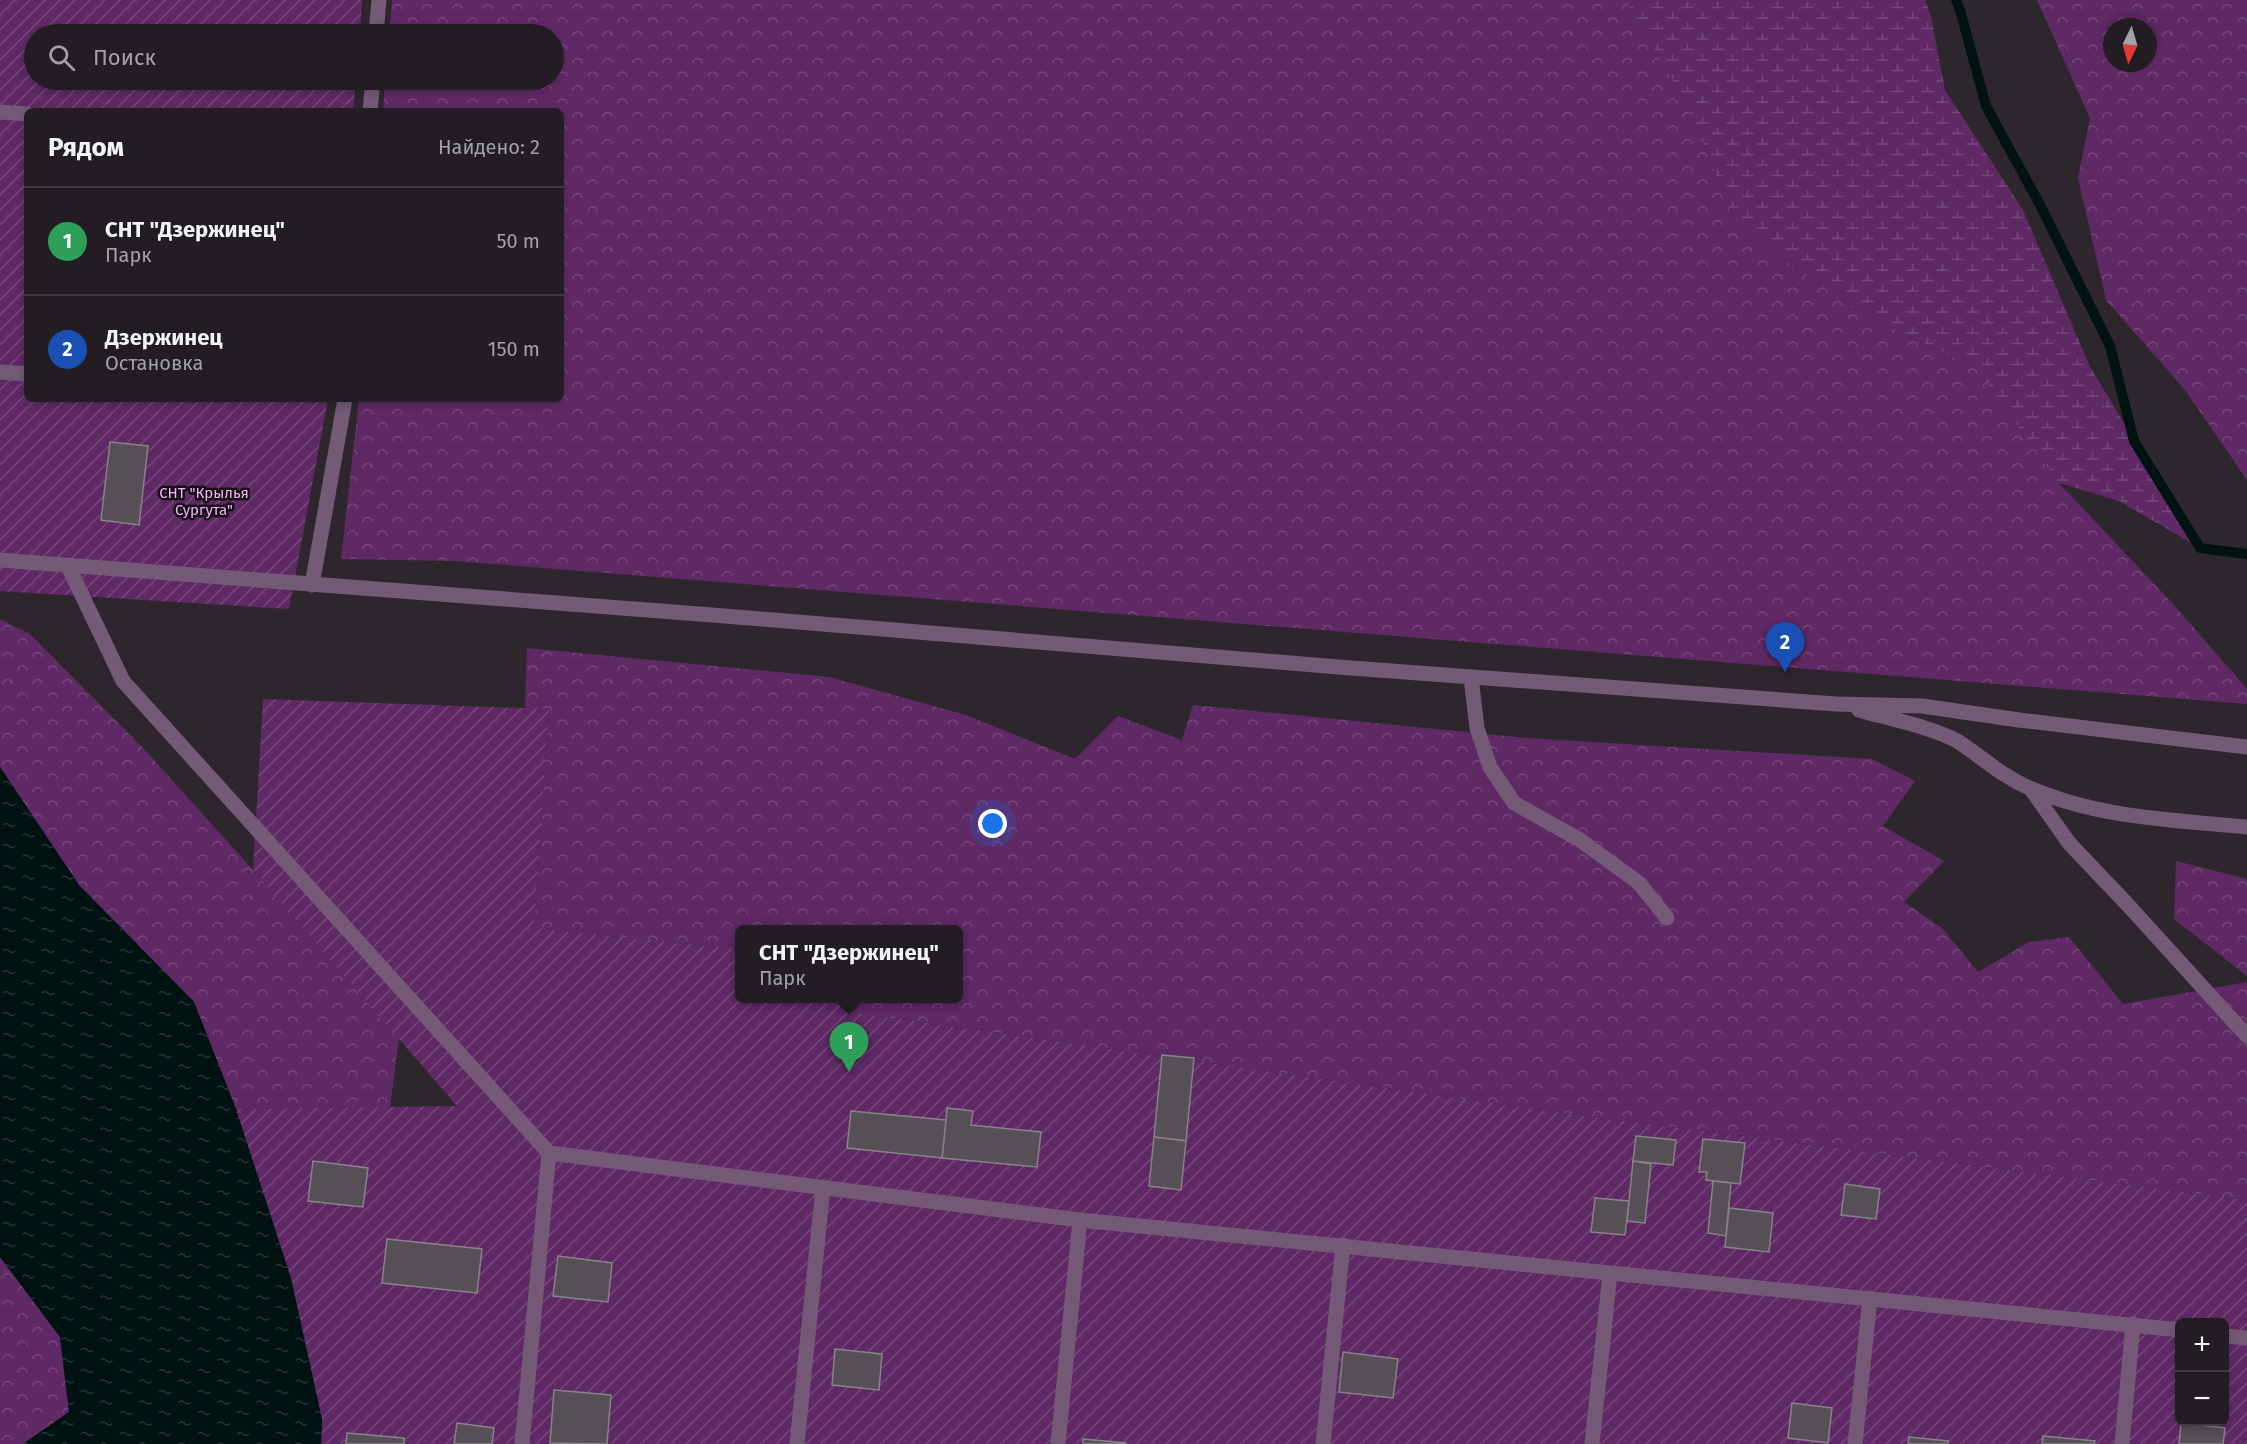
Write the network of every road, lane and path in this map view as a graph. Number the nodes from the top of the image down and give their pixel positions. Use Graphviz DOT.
graph roads {
  1 [pos="379,0"];
  2 [pos="377,24"];
  3 [pos="372,90"];
  4 [pos="370,108"];
  5 [pos="0,112"];
  6 [pos="24,114"];
  7 [pos="0,372"];
  8 [pos="24,374"];
  9 [pos="344,402"];
  10 [pos="0,560"];
  11 [pos="68,566"];
  12 [pos="312,585"];
  13 [pos="1471,677"];
  14 [pos="1836,704"];
  15 [pos="2247,747"];
  16 [pos="2031,789"];
  17 [pos="2247,828"];
  18 [pos="1667,918"];
  19 [pos="2247,1036"];
  20 [pos="549,1153"];
  21 [pos="823,1187"];
  22 [pos="1080,1220"];
  23 [pos="1343,1245"];
  24 [pos="1610,1274"];
  25 [pos="1870,1298"];
  26 [pos="2133,1324"];
  27 [pos="2175,1329"];
  28 [pos="2229,1336"];
  29 [pos="2247,1338"];
  30 [pos="522,1444"];
  31 [pos="796,1444"];
  32 [pos="1058,1444"];
  33 [pos="1323,1444"];
  34 [pos="1592,1444"];
  35 [pos="1855,1444"];
  36 [pos="2122,1444"];
  1 -- 2 [label="street"];
  3 -- 4 [label="street"];
  5 -- 6 [label="street"];
  7 -- 8 [label="street"];
  9 -- 12 [label="street"];
  10 -- 11 [label="street"];
  11 -- 12 [label="street"];
  11 -- 20 [label="street"];
  12 -- 13 [label="street"];
  13 -- 14 [label="street"];
  13 -- 18 [label="street"];
  14 -- 15 [label="street"];
  14 -- 16 [label="street"];
  16 -- 17 [label="street"];
  16 -- 19 [label="street"];
  20 -- 21 [label="street"];
  20 -- 30 [label="street"];
  21 -- 22 [label="street"];
  21 -- 31 [label="street"];
  22 -- 23 [label="street"];
  22 -- 32 [label="street"];
  23 -- 24 [label="street"];
  23 -- 33 [label="street"];
  24 -- 25 [label="street"];
  24 -- 34 [label="street"];
  25 -- 26 [label="street"];
  25 -- 35 [label="street"];
  26 -- 27 [label="street"];
  26 -- 36 [label="street"];
  28 -- 29 [label="street"];
}
